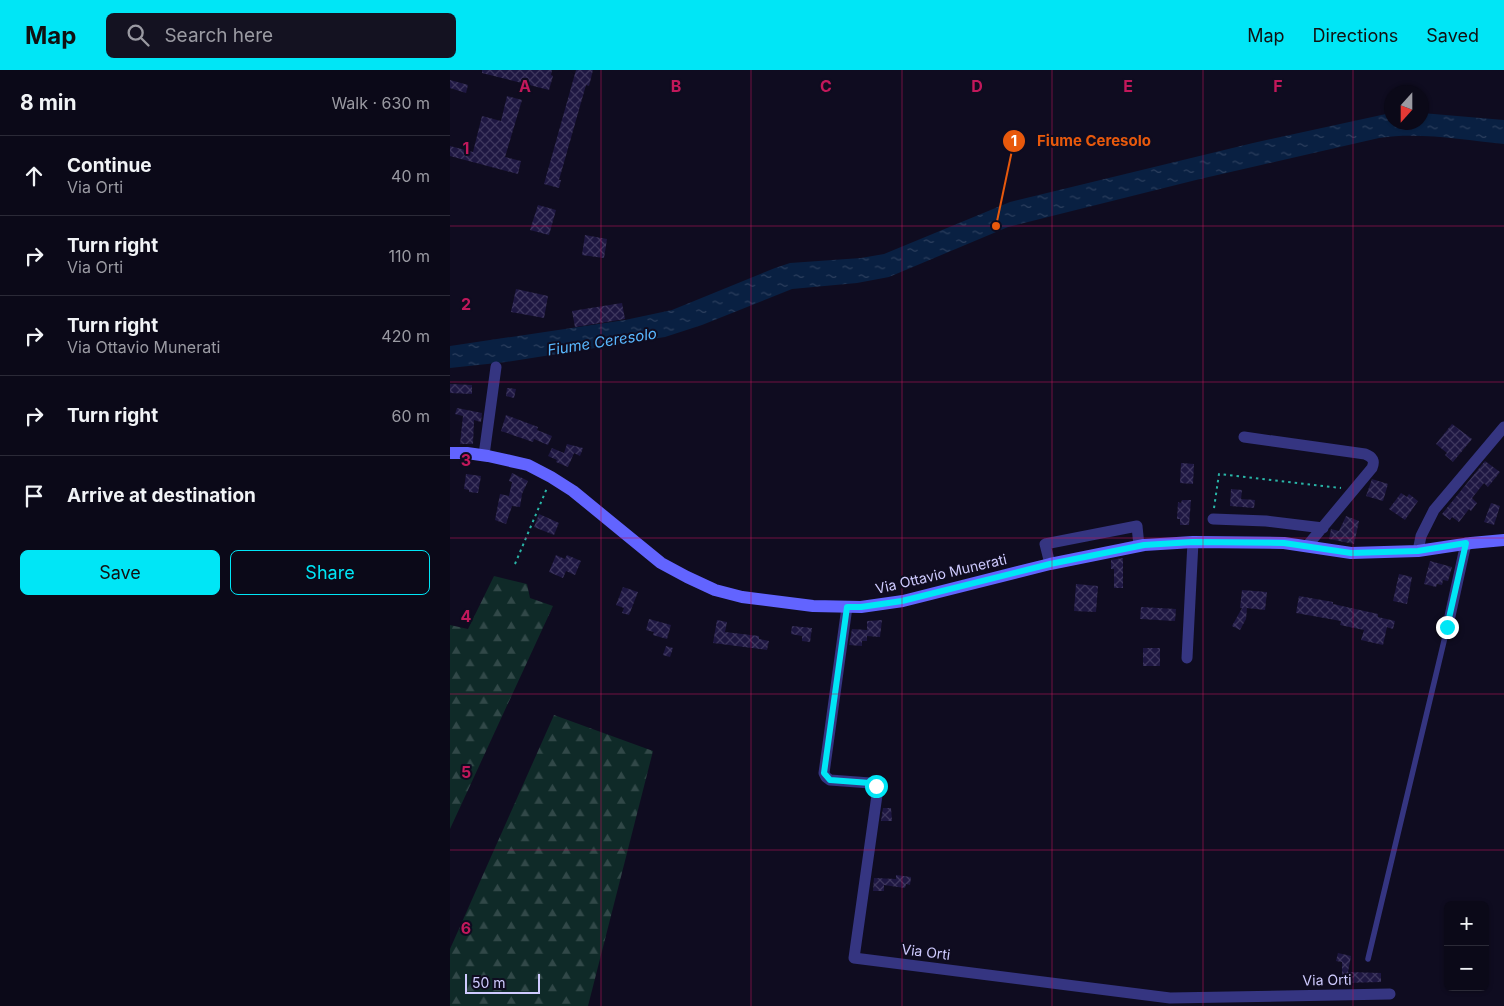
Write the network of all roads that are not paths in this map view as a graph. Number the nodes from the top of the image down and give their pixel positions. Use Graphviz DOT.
graph roads {
  1 [pos="496,367"];
  2 [pos="1504,427"];
  3 [pos="1244,437"];
  4 [pos="450,453"];
  5 [pos="484,455"];
  6 [pos="1213,519"];
  7 [pos="1323,528"];
  8 [pos="1504,540"];
  9 [pos="1193,542"];
  10 [pos="1466,543"];
  11 [pos="1139,546"];
  12 [pos="1307,546"];
  13 [pos="1418,551"];
  14 [pos="1050,564"];
  15 [pos="847,607"];
  16 [pos="1450,616"];
  17 [pos="1187,658"];
  18 [pos="1368,959"];
  19 [pos="1390,994"];
  1 -- 5 [label="street"];
  2 -- 13 [label="street"];
  3 -- 7 [label="street"];
  4 -- 5 [label="street, Via Ottavio Munerati"];
  5 -- 15 [label="street, Via Ottavio Munerati"];
  6 -- 7 [label="street"];
  7 -- 12 [label="street"];
  8 -- 10 [label="street, Via Ottavio Munerati"];
  9 -- 11 [label="street, Via Ottavio Munerati"];
  9 -- 12 [label="street, Via Ottavio Munerati"];
  9 -- 17 [label="street"];
  10 -- 13 [label="street, Via Ottavio Munerati"];
  10 -- 16 [label="street"];
  11 -- 14 [label="street, Via Ottavio Munerati"];
  11 -- 14 [label="street"];
  12 -- 13 [label="street, Via Ottavio Munerati"];
  14 -- 15 [label="street, Via Ottavio Munerati"];
  15 -- 19 [label="street, Via Orti"];
  16 -- 18 [label="lane"];
}
